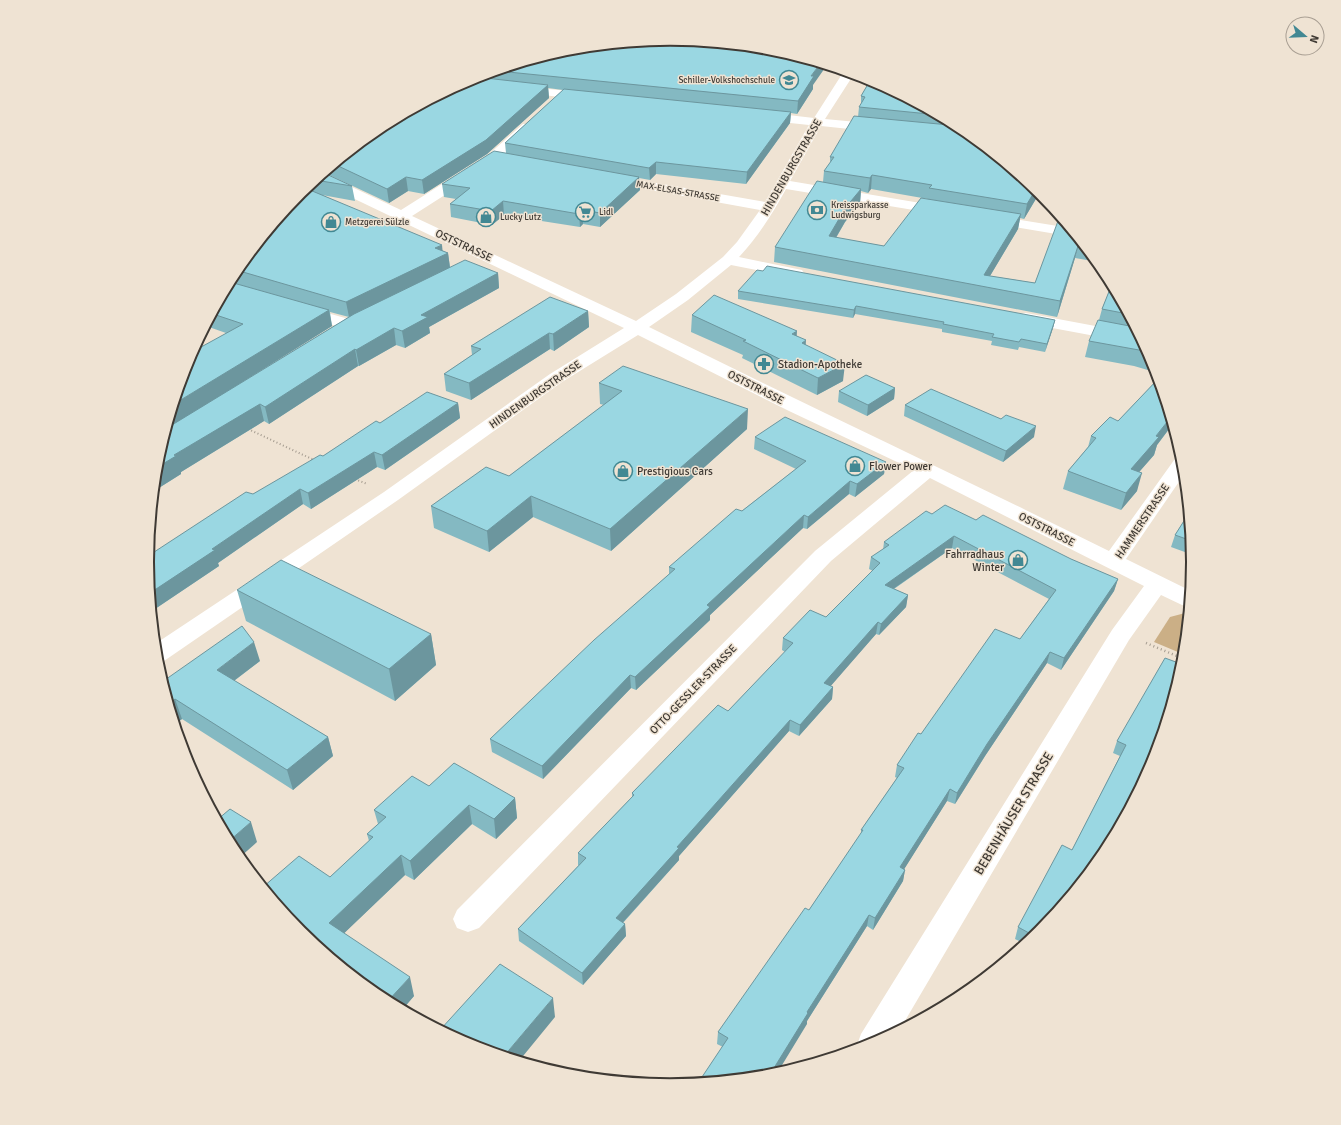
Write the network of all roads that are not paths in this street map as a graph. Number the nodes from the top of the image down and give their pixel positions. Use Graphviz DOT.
graph roads {
  1 [pos="846,77"];
  2 [pos="562,94"];
  3 [pos="551,105"];
  4 [pos="810,108"];
  5 [pos="825,109"];
  6 [pos="841,111"];
  7 [pos="748,114"];
  8 [pos="534,121"];
  9 [pos="817,122"];
  10 [pos="888,129"];
  11 [pos="494,158"];
  12 [pos="509,161"];
  13 [pos="596,176"];
  14 [pos="324,179"];
  15 [pos="783,184"];
  16 [pos="769,207"];
  17 [pos="956,214"];
  18 [pos="402,216"];
  19 [pos="972,216"];
  20 [pos="1067,232"];
  21 [pos="488,257"];
  22 [pos="728,260"];
  23 [pos="468,267"];
  24 [pos="811,276"];
  25 [pos="285,305"];
  26 [pos="1011,315"];
  27 [pos="637,328"];
  28 [pos="331,337"];
  29 [pos="1135,339"];
  30 [pos="1178,468"];
  31 [pos="928,469"];
  32 [pos="1114,562"];
  33 [pos="1157,584"];
  34 [pos="1186,598"];
  35 [pos="162,651"];
  36 [pos="468,919"];
  37 [pos="879,1035"];
  1 -- 5 [label="street, HINDENBURGSTRASSE"];
  2 -- 2 [label="street"];
  2 -- 3 [label="street"];
  4 -- 5 [label="street"];
  5 -- 6 [label="street"];
  5 -- 9 [label="street, HINDENBURGSTRASSE"];
  7 -- 9 [label="street"];
  8 -- 11 [label="street"];
  9 -- 10 [label="street"];
  9 -- 15 [label="street, HINDENBURGSTRASSE"];
  11 -- 12 [label="street"];
  11 -- 18 [label="street"];
  13 -- 16 [label="street, MAX-ELSAS-STRASSE"];
  14 -- 18 [label="street, OSTSTRASSE"];
  15 -- 16 [label="street, HINDENBURGSTRASSE"];
  15 -- 17 [label="street"];
  16 -- 22 [label="street, HINDENBURGSTRASSE"];
  18 -- 21 [label="street, OSTSTRASSE"];
  19 -- 20 [label="street"];
  21 -- 23 [label="street"];
  21 -- 27 [label="street, OSTSTRASSE"];
  22 -- 24 [label="street"];
  22 -- 27 [label="street, HINDENBURGSTRASSE"];
  25 -- 28 [label="street"];
  26 -- 29 [label="street"];
  27 -- 31 [label="street, OSTSTRASSE"];
  27 -- 35 [label="street, HINDENBURGSTRASSE"];
  30 -- 32 [label="street, HAMMERSTRASSE"];
  31 -- 32 [label="street, OSTSTRASSE"];
  31 -- 36 [label="street, OTTO-GESSLER-STRASSE"];
  32 -- 33 [label="street, OSTSTRASSE"];
  33 -- 34 [label="street, OSTSTRASSE"];
  33 -- 37 [label="street, BEBENHÄUSER STRASSE"];
}
